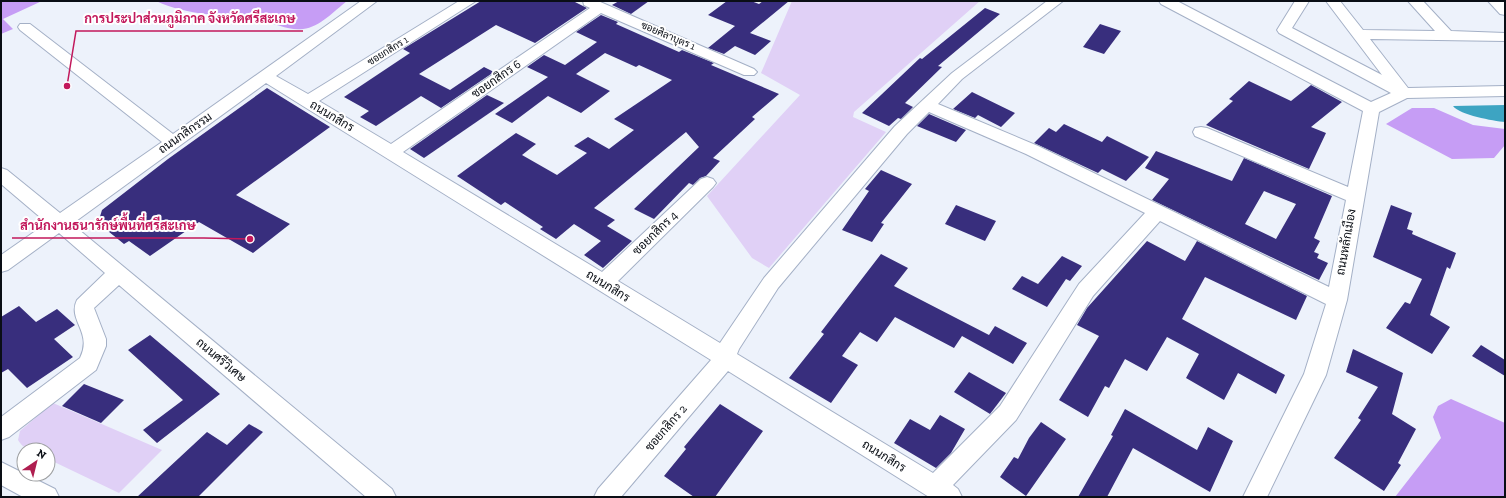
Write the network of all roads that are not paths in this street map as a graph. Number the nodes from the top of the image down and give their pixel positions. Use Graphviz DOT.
graph roads {
  1 [pos="370,1"];
  2 [pos="469,1"];
  3 [pos="586,1"];
  4 [pos="1056,1"];
  5 [pos="1166,1"];
  6 [pos="1302,1"];
  7 [pos="1333,1"];
  8 [pos="1415,1"];
  9 [pos="1495,1"];
  10 [pos="600,7"];
  11 [pos="1505,11"];
  12 [pos="24,27"];
  13 [pos="1360,34"];
  14 [pos="1446,36"];
  15 [pos="1505,37"];
  16 [pos="749,72"];
  17 [pos="266,76"];
  18 [pos="1505,91"];
  19 [pos="1404,93"];
  20 [pos="308,102"];
  21 [pos="926,105"];
  22 [pos="1371,109"];
  23 [pos="1200,132"];
  24 [pos="173,142"];
  25 [pos="391,152"];
  26 [pos="1,174"];
  27 [pos="707,182"];
  28 [pos="1354,196"];
  29 [pos="1157,212"];
  30 [pos="58,223"];
  31 [pos="1,265"];
  32 [pos="119,274"];
  33 [pos="604,283"];
  34 [pos="1337,300"];
  35 [pos="725,359"];
  36 [pos="1,430"];
  37 [pos="1,473"];
  38 [pos="942,492"];
  39 [pos="376,495"];
  40 [pos="47,497"];
  41 [pos="606,497"];
  42 [pos="1255,497"];
  1 -- 17 [label="street, ถนนกสิกรรม"];
  2 -- 20 [label="street, ซอยกสิกร 1"];
  3 -- 10 [label="street, ซอยศิลาบุตร 1"];
  4 -- 21 [label="street, ซอยกสิกร 2"];
  5 -- 22 [label="street"];
  6 -- 19 [label="street"];
  7 -- 13 [label="street"];
  8 -- 14 [label="street"];
  9 -- 11 [label="street"];
  10 -- 16 [label="street, ซอยศิลาบุตร 1"];
  10 -- 25 [label="street, ซอยกสิกร 6"];
  12 -- 24 [label="street"];
  13 -- 14 [label="street"];
  13 -- 19 [label="street"];
  14 -- 15 [label="street"];
  17 -- 20 [label="street, ถนนกสิกร"];
  17 -- 24 [label="street, ถนนกสิกรรม"];
  18 -- 19 [label="street"];
  19 -- 22 [label="street"];
  20 -- 25 [label="street, ถนนกสิกร"];
  21 -- 29 [label="street"];
  21 -- 35 [label="street, ซอยกสิกร 2"];
  22 -- 28 [label="street, ถนนหลักเมือง"];
  23 -- 28 [label="street"];
  24 -- 30 [label="street, ถนนกสิกรรม"];
  25 -- 33 [label="street, ถนนกสิกร"];
  26 -- 30 [label="street, ถนนศรีวิเศษ"];
  27 -- 33 [label="street, ซอยกสิกร 4"];
  28 -- 34 [label="street, ถนนหลักเมือง"];
  29 -- 34 [label="street"];
  29 -- 38 [label="street"];
  30 -- 31 [label="street, ถนนกสิกรรม"];
  30 -- 32 [label="street, ถนนศรีวิเศษ"];
  32 -- 36 [label="street"];
  32 -- 39 [label="street, ถนนศรีวิเศษ"];
  33 -- 35 [label="street, ถนนกสิกร"];
  34 -- 42 [label="street, ถนนหลักเมือง"];
  35 -- 38 [label="street, ถนนกสิกร"];
  35 -- 41 [label="street, ซอยกสิกร 2"];
  37 -- 40 [label="street"];
}
